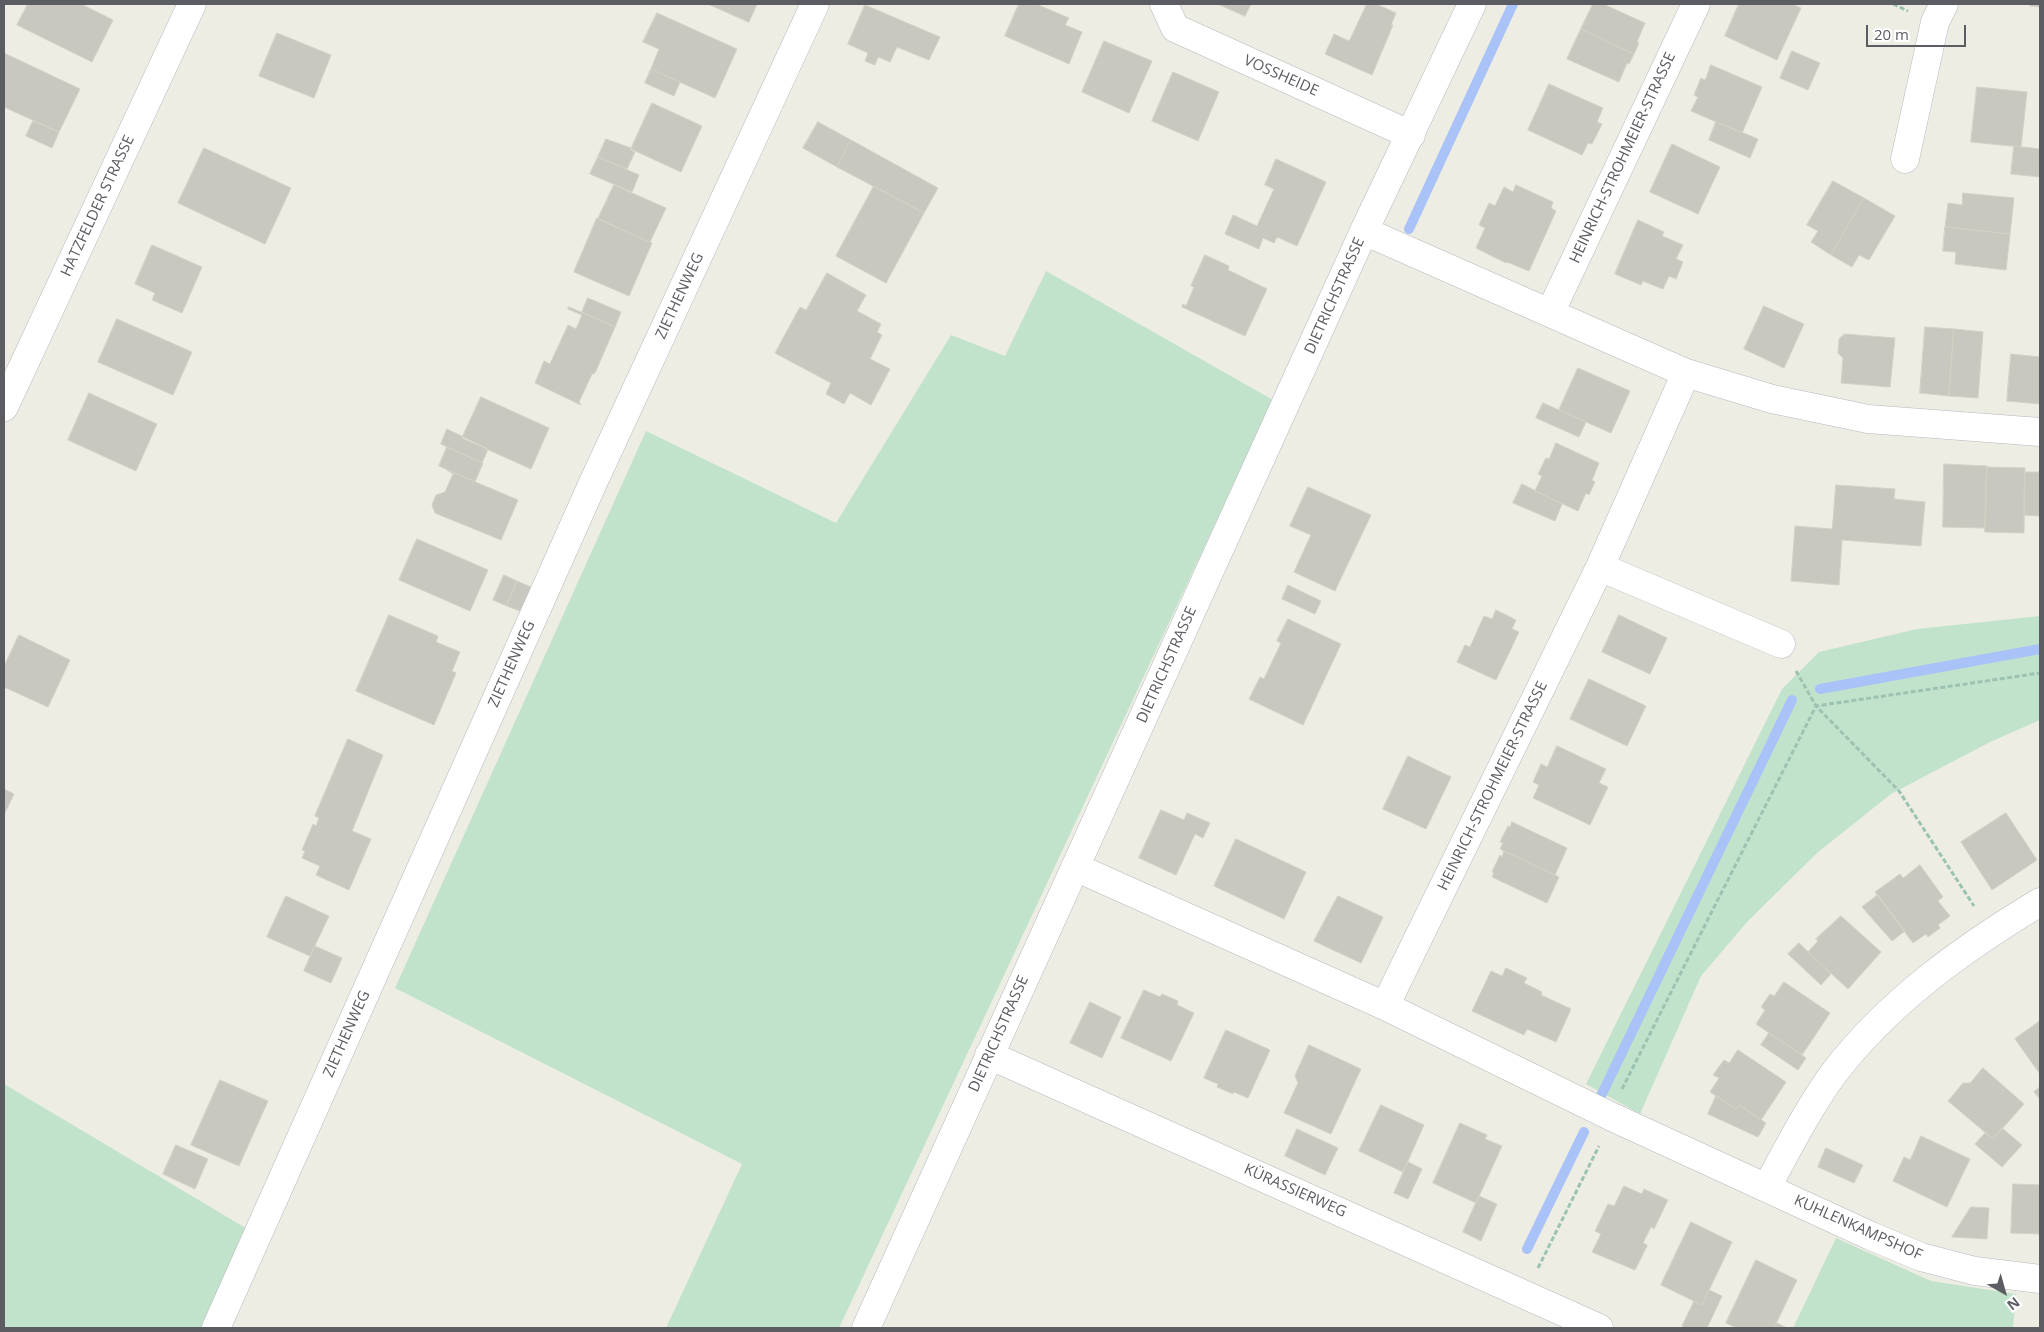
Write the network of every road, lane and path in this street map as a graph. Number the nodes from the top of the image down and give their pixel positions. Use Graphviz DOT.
graph roads {
  1 [pos="192,4"];
  2 [pos="815,4"];
  3 [pos="1164,4"];
  4 [pos="1472,4"];
  5 [pos="1696,4"];
  6 [pos="1944,4"];
  7 [pos="1411,135"];
  8 [pos="1905,159"];
  9 [pos="1364,231"];
  10 [pos="1550,313"];
  11 [pos="1686,373"];
  12 [pos="4,407"];
  13 [pos="2040,432"];
  14 [pos="1600,567"];
  15 [pos="1781,644"];
  16 [pos="2040,673"];
  17 [pos="1816,706"];
  18 [pos="1075,867"];
  19 [pos="2040,902"];
  20 [pos="1991,932"];
  21 [pos="1385,1006"];
  22 [pos="989,1055"];
  23 [pos="1610,1116"];
  24 [pos="1767,1187"];
  25 [pos="2040,1279"];
  26 [pos="1510,1287"];
  27 [pos="216,1328"];
  28 [pos="866,1328"];
  29 [pos="1599,1328"];
  1 -- 12 [label="street, HATZFELDER STRASSE"];
  2 -- 27 [label="street, ZIETHENWEG"];
  3 -- 7 [label="street, VOSSHEIDE"];
  4 -- 7 [label="street, DIETRICHSTRASSE"];
  5 -- 10 [label="street, HEINRICH-STROHMEIER-STRASSE"];
  6 -- 8 [label="street"];
  7 -- 9 [label="street, DIETRICHSTRASSE"];
  9 -- 10 [label="street"];
  9 -- 18 [label="street, DIETRICHSTRASSE"];
  10 -- 11 [label="street"];
  11 -- 13 [label="street"];
  11 -- 14 [label="street, HEINRICH-STROHMEIER-STRASSE"];
  14 -- 15 [label="street"];
  14 -- 21 [label="street, HEINRICH-STROHMEIER-STRASSE"];
  15 -- 17 [label="path"];
  16 -- 17 [label="path"];
  17 -- 20 [label="path"];
  17 -- 23 [label="path"];
  18 -- 21 [label="street"];
  18 -- 22 [label="street, DIETRICHSTRASSE"];
  19 -- 20 [label="street"];
  20 -- 24 [label="street"];
  21 -- 23 [label="street"];
  22 -- 26 [label="street, KÜRASSIERWEG"];
  22 -- 28 [label="street, DIETRICHSTRASSE"];
  23 -- 24 [label="street, KUHLENKAMPSHOF"];
  23 -- 26 [label="path"];
  24 -- 25 [label="street, KUHLENKAMPSHOF"];
  26 -- 29 [label="street, KÜRASSIERWEG"];
}
